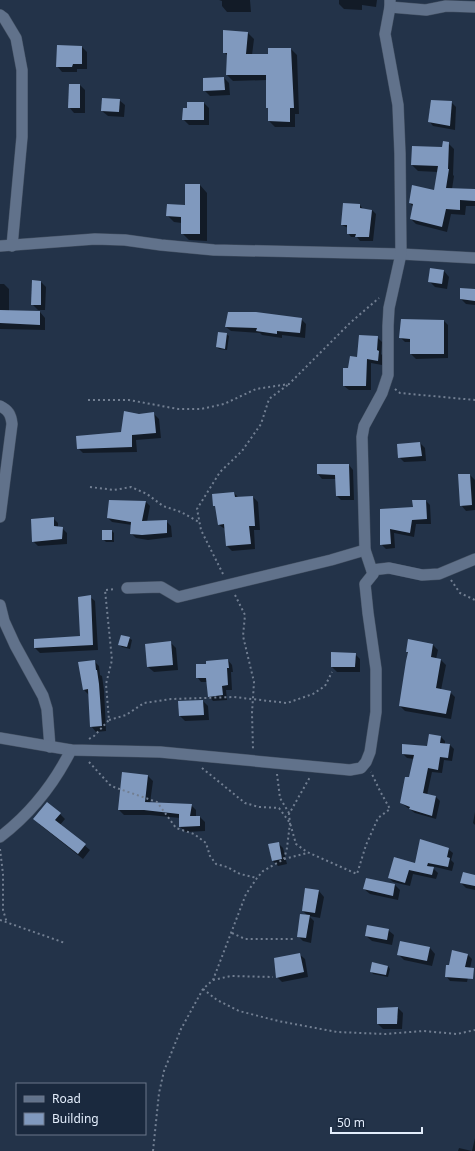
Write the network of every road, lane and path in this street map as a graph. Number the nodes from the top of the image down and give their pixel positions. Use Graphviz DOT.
graph roads {
  1 [pos="390,4"];
  2 [pos="475,7"];
  3 [pos="0,15"];
  4 [pos="0,246"];
  5 [pos="12,246"];
  6 [pos="401,254"];
  7 [pos="475,258"];
  8 [pos="394,286"];
  9 [pos="386,383"];
  10 [pos="289,384"];
  11 [pos="88,400"];
  12 [pos="475,400"];
  13 [pos="0,406"];
  14 [pos="90,487"];
  15 [pos="0,518"];
  16 [pos="199,522"];
  17 [pos="365,550"];
  18 [pos="475,559"];
  19 [pos="443,573"];
  20 [pos="373,574"];
  21 [pos="229,585"];
  22 [pos="127,588"];
  23 [pos="475,600"];
  24 [pos="0,604"];
  25 [pos="332,672"];
  26 [pos="253,699"];
  27 [pos="108,720"];
  28 [pos="0,738"];
  29 [pos="88,740"];
  30 [pos="50,747"];
  31 [pos="72,750"];
  32 [pos="189,755"];
  33 [pos="256,761"];
  34 [pos="89,762"];
  35 [pos="366,762"];
  36 [pos="275,763"];
  37 [pos="317,767"];
  38 [pos="289,814"];
  39 [pos="290,823"];
  40 [pos="1,837"];
  41 [pos="309,852"];
  42 [pos="284,860"];
  43 [pos="257,878"];
  44 [pos="0,920"];
  45 [pos="7,922"];
  46 [pos="232,933"];
  47 [pos="294,939"];
  48 [pos="65,943"];
  49 [pos="273,977"];
  50 [pos="213,980"];
  51 [pos="203,989"];
  52 [pos="475,1030"];
  53 [pos="153,1151"];
  1 -- 2 [label="street"];
  1 -- 6 [label="street"];
  3 -- 5 [label="street"];
  4 -- 5 [label="street"];
  5 -- 6 [label="street"];
  6 -- 7 [label="street"];
  6 -- 8 [label="street"];
  8 -- 9 [label="street"];
  8 -- 10 [label="path"];
  9 -- 12 [label="path"];
  9 -- 17 [label="street"];
  10 -- 11 [label="path"];
  10 -- 16 [label="path"];
  13 -- 15 [label="street"];
  14 -- 16 [label="path"];
  16 -- 21 [label="path"];
  17 -- 20 [label="street"];
  17 -- 21 [label="street"];
  18 -- 19 [label="street"];
  19 -- 20 [label="street"];
  19 -- 23 [label="path"];
  20 -- 35 [label="street"];
  21 -- 22 [label="street"];
  21 -- 26 [label="path"];
  22 -- 27 [label="path"];
  24 -- 30 [label="street"];
  25 -- 26 [label="path"];
  26 -- 27 [label="path"];
  26 -- 33 [label="path"];
  27 -- 29 [label="path"];
  28 -- 30 [label="street"];
  30 -- 31 [label="street"];
  31 -- 32 [label="street"];
  31 -- 40 [label="street"];
  32 -- 33 [label="street"];
  32 -- 39 [label="path"];
  33 -- 36 [label="street"];
  34 -- 43 [label="path"];
  35 -- 37 [label="street"];
  35 -- 41 [label="path"];
  36 -- 37 [label="street"];
  36 -- 38 [label="path"];
  37 -- 38 [label="path"];
  38 -- 39 [label="path"];
  39 -- 41 [label="path"];
  39 -- 42 [label="path"];
  40 -- 45 [label="path"];
  41 -- 42 [label="path"];
  42 -- 43 [label="path"];
  43 -- 46 [label="path"];
  44 -- 45 [label="path"];
  45 -- 48 [label="path"];
  46 -- 47 [label="path"];
  46 -- 50 [label="path"];
  49 -- 50 [label="path"];
  50 -- 51 [label="path"];
  51 -- 52 [label="path"];
  51 -- 53 [label="path"];
}
